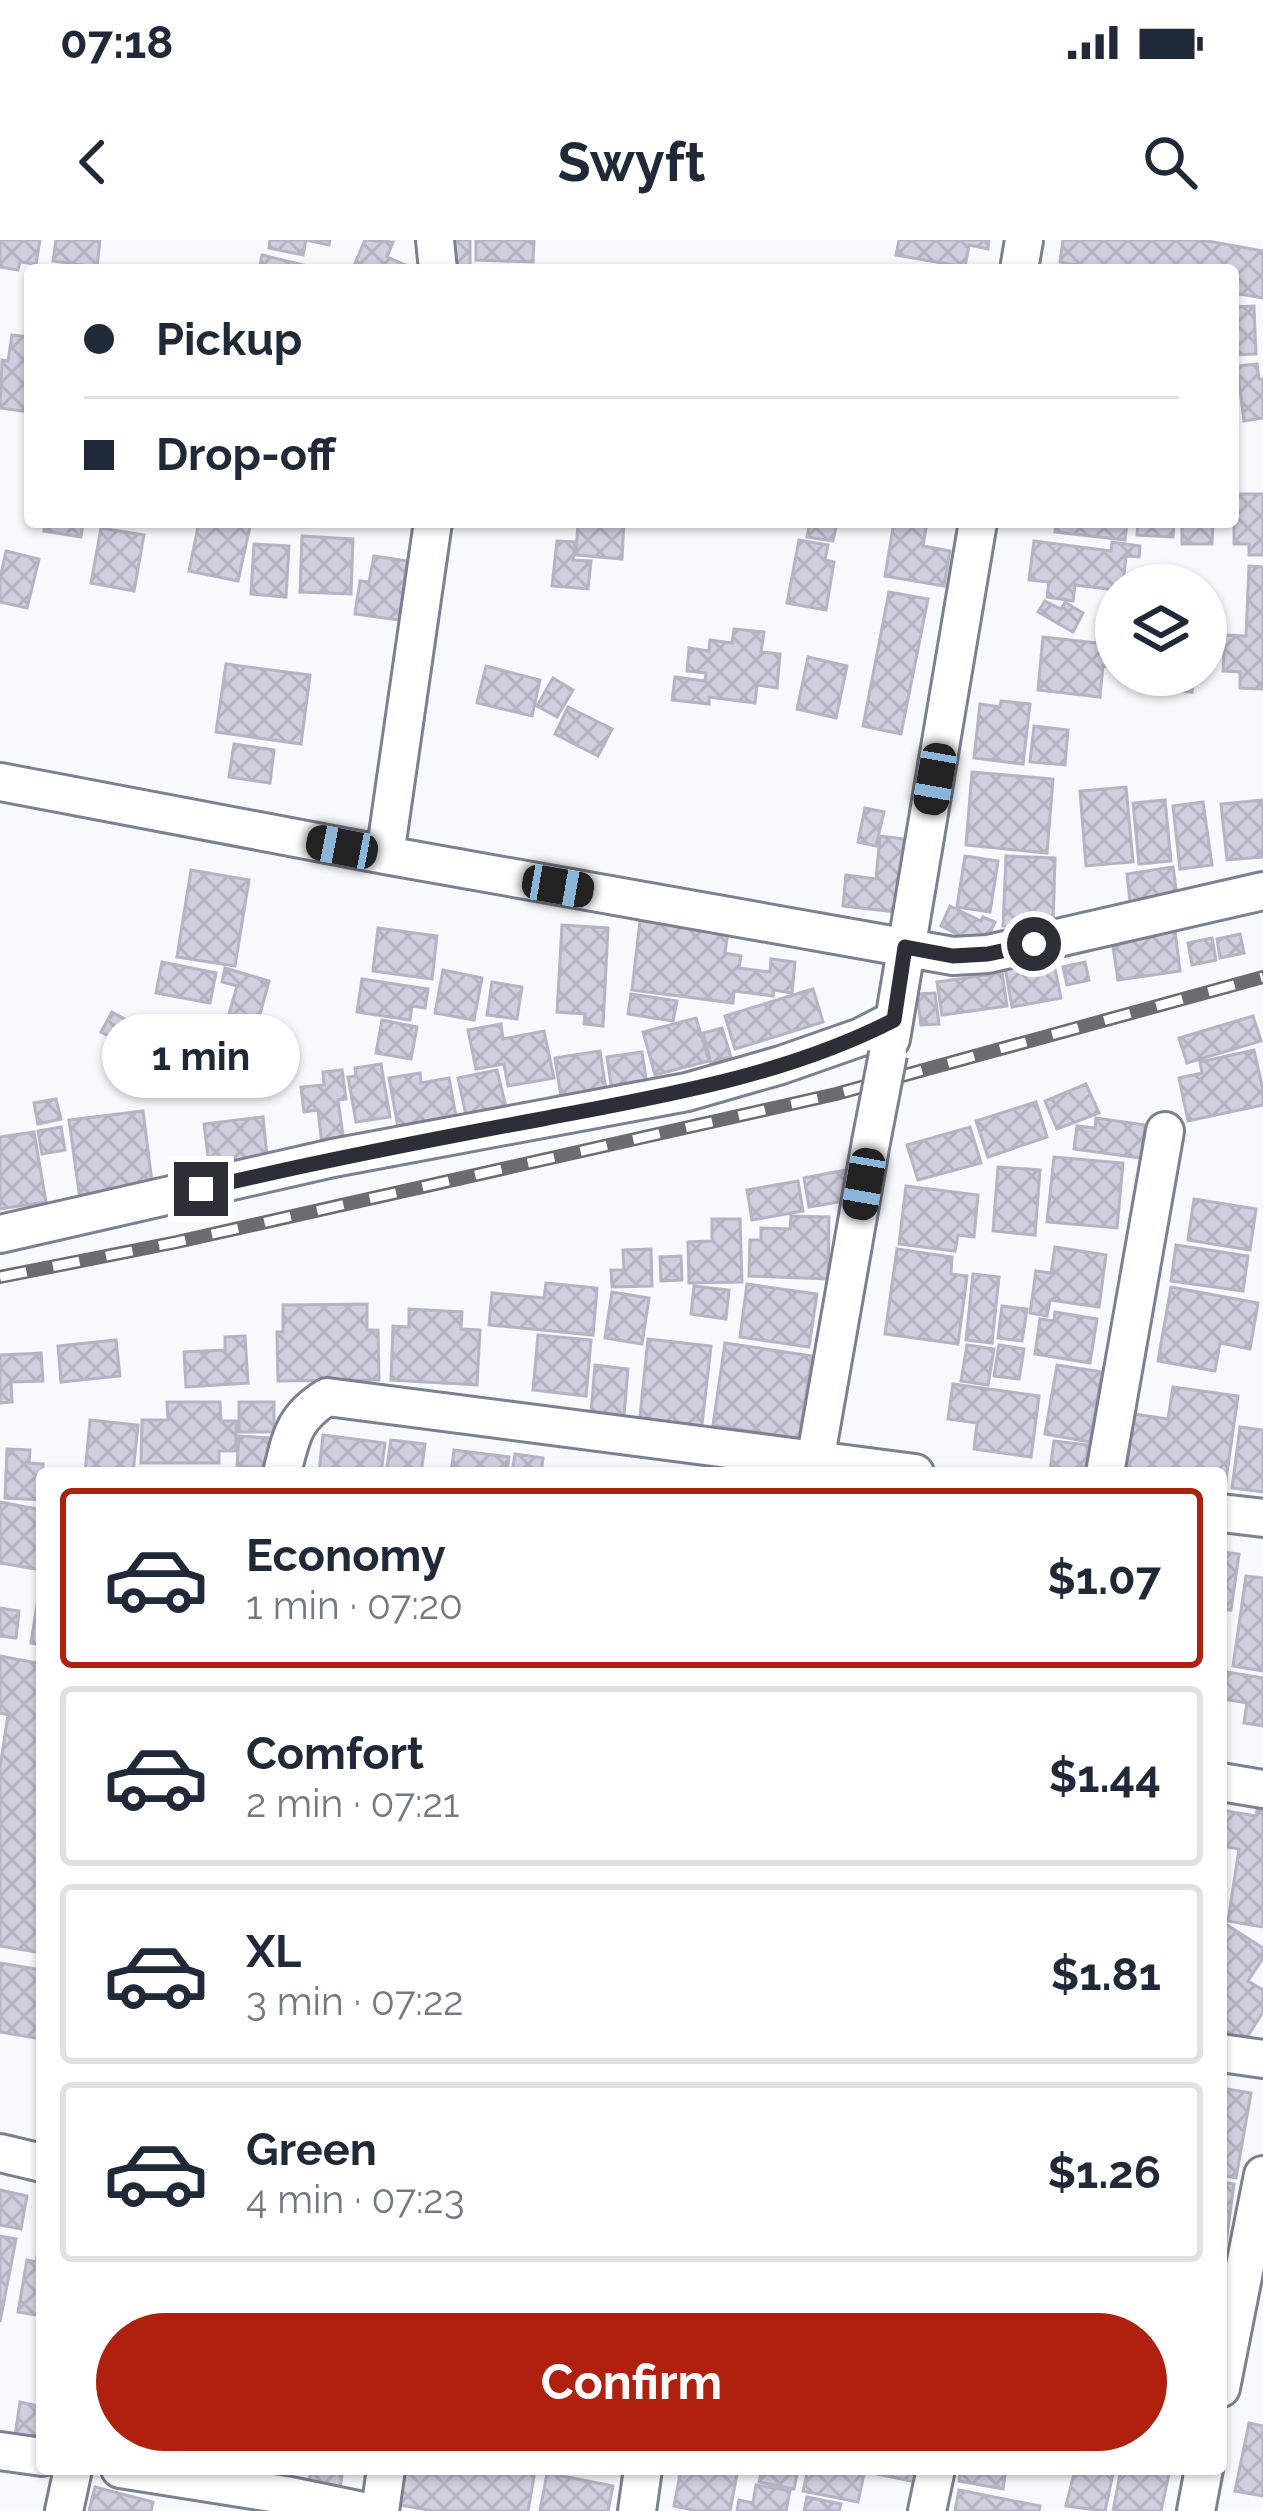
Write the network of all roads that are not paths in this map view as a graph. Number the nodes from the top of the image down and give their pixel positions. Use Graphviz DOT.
graph roads {
  1 [pos="432,528"];
  2 [pos="977,528"];
  3 [pos="0,782"];
  4 [pos="385,855"];
  5 [pos="1263,891"];
  6 [pos="905,947"];
  7 [pos="891,1037"];
  8 [pos="1165,1131"];
  9 [pos="0,1234"];
  10 [pos="284,1467"];
  11 [pos="814,1467"];
  12 [pos="1106,1467"];
  13 [pos="1227,1514"];
  14 [pos="1263,1518"];
  15 [pos="1227,1783"];
  16 [pos="1263,1789"];
  17 [pos="1227,2054"];
  18 [pos="1263,2059"];
  19 [pos="0,2153"];
  20 [pos="36,2162"];
  21 [pos="1263,2175"];
  22 [pos="1233,2363"];
  23 [pos="0,2451"];
  24 [pos="36,2456"];
  25 [pos="72,2475"];
  26 [pos="158,2475"];
  27 [pos="385,2475"];
  28 [pos="642,2475"];
  29 [pos="935,2475"];
  30 [pos="1203,2475"];
  31 [pos="64,2511"];
  32 [pos="363,2511"];
  33 [pos="380,2511"];
  34 [pos="637,2511"];
  35 [pos="927,2511"];
  36 [pos="1196,2511"];
  1 -- 4 [label="street"];
  2 -- 6 [label="street"];
  3 -- 4 [label="street"];
  4 -- 6 [label="street"];
  5 -- 6 [label="street"];
  6 -- 7 [label="street"];
  7 -- 9 [label="street"];
  7 -- 11 [label="street, bridge"];
  8 -- 12 [label="street"];
  10 -- 11 [label="street"];
  13 -- 14 [label="street"];
  15 -- 16 [label="street"];
  17 -- 18 [label="street"];
  19 -- 20 [label="street"];
  21 -- 22 [label="street"];
  23 -- 24 [label="street"];
  25 -- 31 [label="street"];
  26 -- 32 [label="street"];
  27 -- 33 [label="street"];
  28 -- 34 [label="street"];
  29 -- 35 [label="street"];
  30 -- 36 [label="street"];
}
